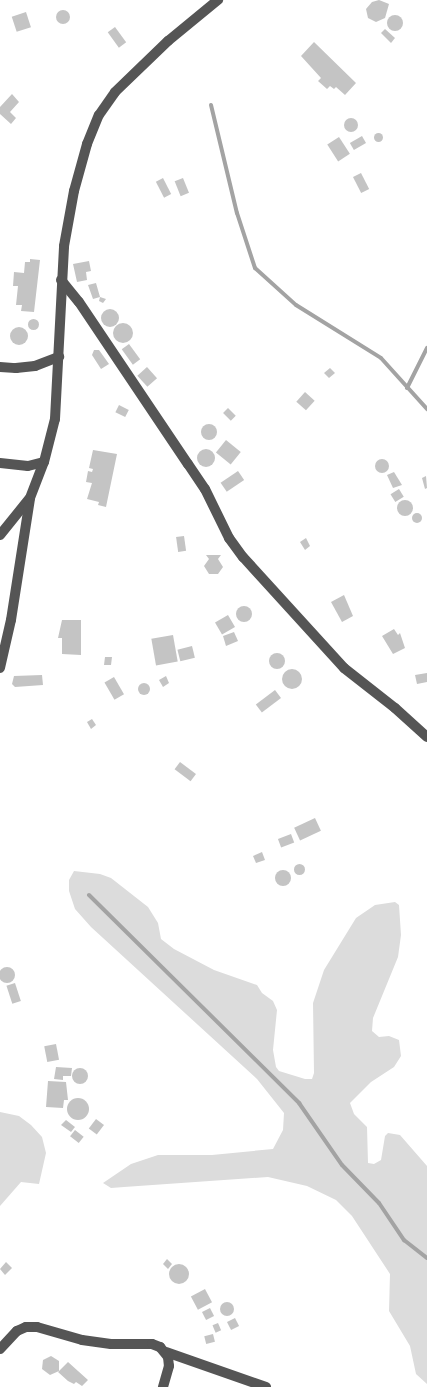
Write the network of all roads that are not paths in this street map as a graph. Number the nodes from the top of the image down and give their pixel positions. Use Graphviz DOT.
graph roads {
  1 [pos="218,0"];
  2 [pos="62,280"];
  3 [pos="59,356"];
  4 [pos="0,367"];
  5 [pos="44,462"];
  6 [pos="0,463"];
  7 [pos="30,498"];
  8 [pos="0,535"];
  9 [pos="0,668"];
  10 [pos="427,737"];
  11 [pos="0,1349"];
  12 [pos="166,1352"];
  13 [pos="163,1387"];
  14 [pos="266,1387"];
  1 -- 2 [label="street"];
  2 -- 3 [label="street"];
  2 -- 10 [label="street"];
  3 -- 4 [label="street"];
  3 -- 5 [label="street"];
  5 -- 6 [label="street"];
  5 -- 7 [label="street"];
  7 -- 8 [label="street"];
  7 -- 9 [label="street"];
  11 -- 12 [label="street"];
  12 -- 13 [label="street"];
  12 -- 14 [label="street"];
}
